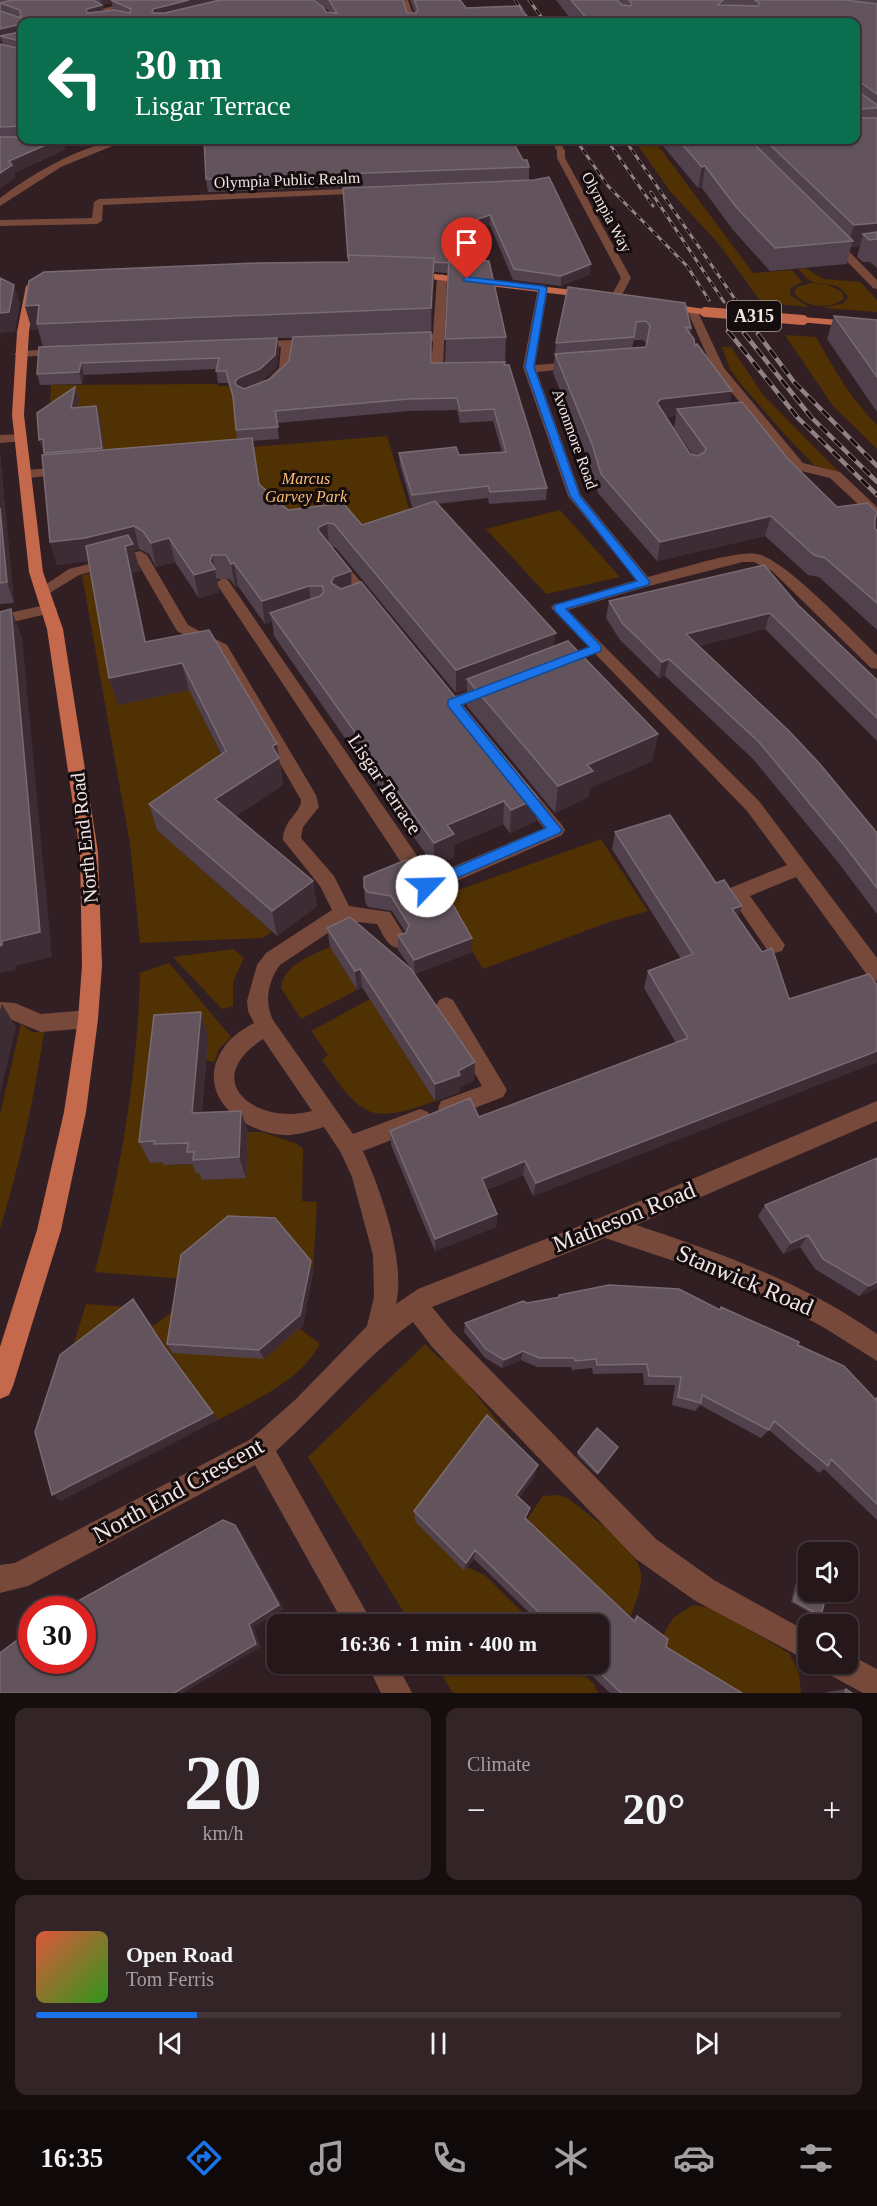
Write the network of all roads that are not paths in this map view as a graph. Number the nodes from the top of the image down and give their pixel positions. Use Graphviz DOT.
graph roads {
  1 [pos="405,0"];
  2 [pos="91,5"];
  3 [pos="146,5"];
  4 [pos="101,10"];
  5 [pos="117,17"];
  6 [pos="412,18"];
  7 [pos="0,144"];
  8 [pos="30,144"];
  9 [pos="91,144"];
  10 [pos="108,144"];
  11 [pos="557,144"];
  12 [pos="100,146"];
  13 [pos="375,191"];
  14 [pos="0,203"];
  15 [pos="0,223"];
  16 [pos="824,232"];
  17 [pos="859,267"];
  18 [pos="840,269"];
  19 [pos="399,273"];
  20 [pos="442,276"];
  21 [pos="30,286"];
  22 [pos="877,286"];
  23 [pos="543,288"];
  24 [pos="620,299"];
  25 [pos="648,303"];
  26 [pos="692,310"];
  27 [pos="877,326"];
  28 [pos="438,337"];
  29 [pos="393,339"];
  30 [pos="322,341"];
  31 [pos="287,343"];
  32 [pos="239,345"];
  33 [pos="78,351"];
  34 [pos="21,354"];
  35 [pos="593,364"];
  36 [pos="514,367"];
  37 [pos="530,368"];
  38 [pos="470,369"];
  39 [pos="260,390"];
  40 [pos="21,438"];
  41 [pos="0,439"];
  42 [pos="78,470"];
  43 [pos="25,474"];
  44 [pos="877,514"];
  45 [pos="329,552"];
  46 [pos="645,582"];
  47 [pos="223,583"];
  48 [pos="365,597"];
  49 [pos="46,600"];
  50 [pos="350,602"];
  51 [pos="380,614"];
  52 [pos="0,620"];
  53 [pos="277,627"];
  54 [pos="258,634"];
  55 [pos="877,664"];
  56 [pos="508,682"];
  57 [pos="453,703"];
  58 [pos="511,775"];
  59 [pos="799,868"];
  60 [pos="343,913"];
  61 [pos="398,941"];
  62 [pos="775,945"];
  63 [pos="877,973"];
  64 [pos="446,1006"];
  65 [pos="0,1011"];
  66 [pos="88,1019"];
  67 [pos="266,1026"];
  68 [pos="877,1112"];
  69 [pos="328,1116"];
  70 [pos="349,1146"];
  71 [pos="605,1227"];
  72 [pos="415,1305"];
  73 [pos="378,1333"];
  74 [pos="877,1350"];
  75 [pos="0,1386"];
  76 [pos="260,1448"];
  77 [pos="0,1579"];
  78 [pos="353,1614"];
  79 [pos="798,1642"];
  80 [pos="387,1674"];
  81 [pos="857,1674"];
  82 [pos="877,1685"];
  83 [pos="397,1693"];
  1 -- 6 [label="street"];
  2 -- 4 [label="street"];
  3 -- 4 [label="street"];
  4 -- 5 [label="street"];
  7 -- 8 [label="street"];
  9 -- 12 [label="street"];
  10 -- 12 [label="street"];
  11 -- 24 [label="street, Olympia Way"];
  12 -- 14 [label="street"];
  13 -- 15 [label="street, Olympia Public Realm"];
  16 -- 17 [label="street"];
  17 -- 18 [label="street"];
  17 -- 22 [label="street"];
  19 -- 20 [label="main road"];
  20 -- 23 [label="main road"];
  20 -- 28 [label="street"];
  21 -- 34 [label="main road, North End Road"];
  23 -- 24 [label="main road"];
  23 -- 37 [label="street, Avonmore Road"];
  25 -- 26 [label="main road, A315"];
  26 -- 27 [label="main road, A315, bridge"];
  26 -- 44 [label="street"];
  28 -- 29 [label="street"];
  28 -- 38 [label="street"];
  30 -- 31 [label="street"];
  31 -- 32 [label="street"];
  31 -- 39 [label="street"];
  33 -- 34 [label="street"];
  34 -- 40 [label="main road, North End Road"];
  35 -- 37 [label="street"];
  36 -- 37 [label="street"];
  37 -- 46 [label="street, Avonmore Road"];
  40 -- 41 [label="street"];
  40 -- 43 [label="main road, North End Road"];
  42 -- 43 [label="street"];
  43 -- 49 [label="main road, North End Road"];
  45 -- 48 [label="street"];
  46 -- 55 [label="street"];
  46 -- 59 [label="street"];
  47 -- 54 [label="street, Lisgar Terrace"];
  48 -- 50 [label="street"];
  48 -- 51 [label="street"];
  49 -- 52 [label="street"];
  49 -- 60 [label="street"];
  49 -- 66 [label="main road, North End Road"];
  53 -- 54 [label="street"];
  54 -- 58 [label="street, Lisgar Terrace"];
  56 -- 57 [label="street"];
  59 -- 62 [label="street"];
  59 -- 63 [label="street"];
  60 -- 61 [label="street"];
  60 -- 67 [label="street"];
  64 -- 70 [label="street"];
  65 -- 66 [label="street"];
  66 -- 75 [label="main road, North End Road"];
  67 -- 69 [label="street"];
  67 -- 69 [label="street"];
  68 -- 71 [label="street, Matheson Road"];
  69 -- 70 [label="street"];
  70 -- 73 [label="street"];
  71 -- 72 [label="street, Matheson Road"];
  71 -- 74 [label="street, Stanwick Road"];
  72 -- 73 [label="street, Matheson Road"];
  72 -- 79 [label="street"];
  73 -- 76 [label="street, North End Crescent"];
  76 -- 77 [label="street, North End Crescent"];
  76 -- 78 [label="street"];
  80 -- 83 [label="street"];
  81 -- 82 [label="street"];
}
